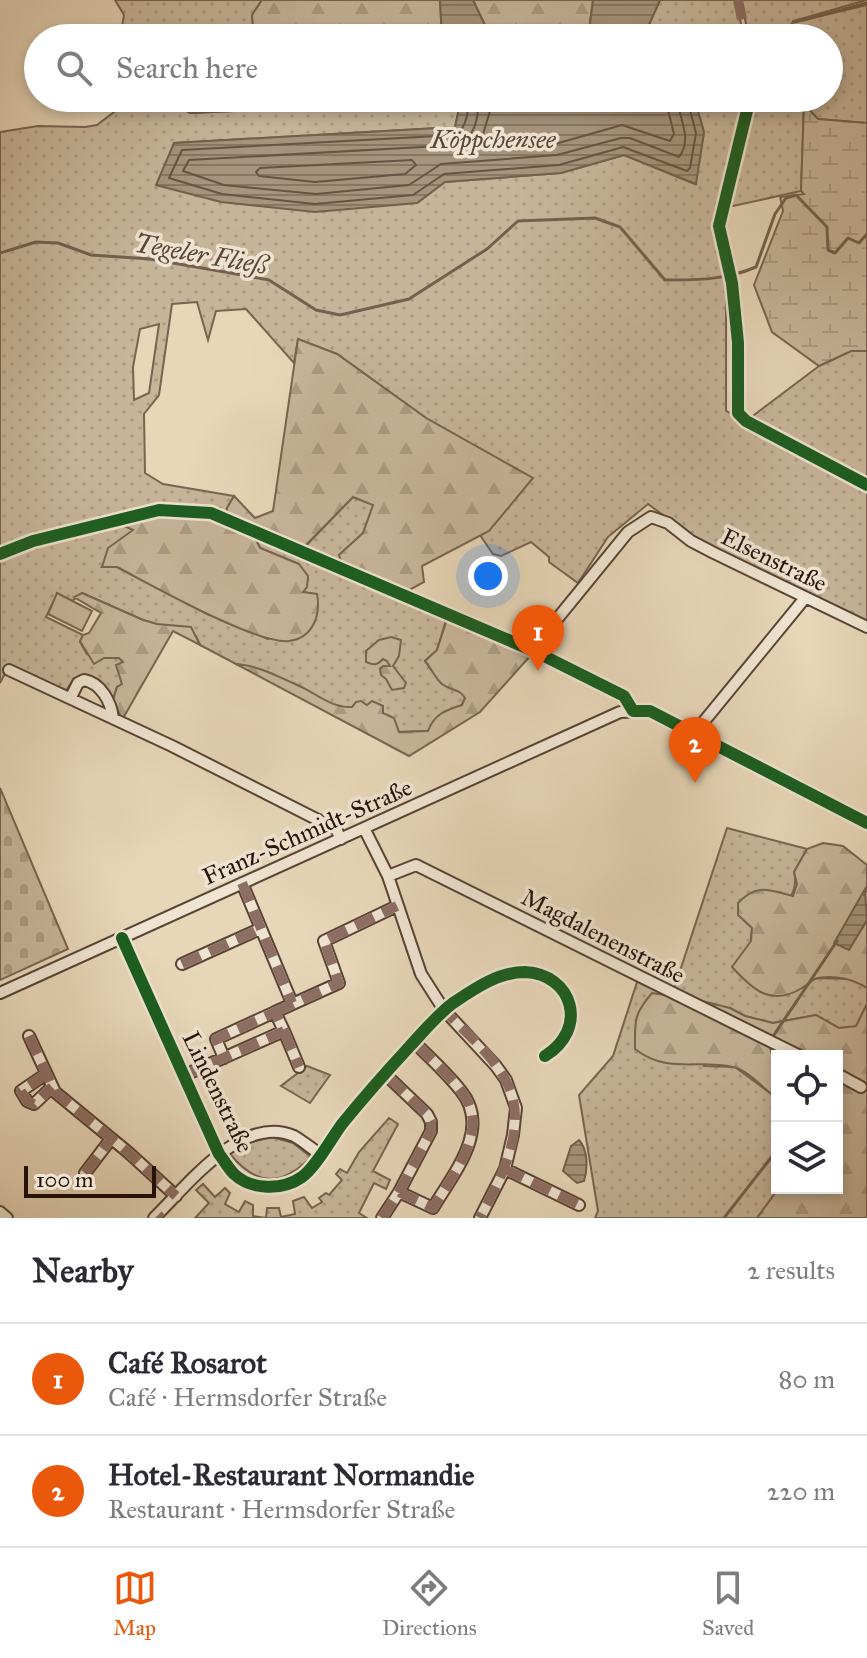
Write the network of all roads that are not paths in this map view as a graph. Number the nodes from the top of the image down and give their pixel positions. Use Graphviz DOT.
graph roads {
  1 [pos="805,598"];
  2 [pos="867,627"];
  3 [pos="9,670"];
  4 [pos="71,697"];
  5 [pos="633,711"];
  6 [pos="113,718"];
  7 [pos="696,735"];
  8 [pos="867,823"];
  9 [pos="364,828"];
  10 [pos="341,839"];
  11 [pos="388,876"];
  12 [pos="242,883"];
  13 [pos="397,906"];
  14 [pos="260,929"];
  15 [pos="122,938"];
  16 [pos="182,964"];
  17 [pos="0,993"];
  18 [pos="292,1003"];
  19 [pos="444,1010"];
  20 [pos="275,1012"];
  21 [pos="284,1031"];
  22 [pos="29,1036"];
  23 [pos="414,1042"];
  24 [pos="788,1050"];
  25 [pos="545,1056"];
  26 [pos="224,1058"];
  27 [pos="299,1067"];
  28 [pos="46,1074"];
  29 [pos="385,1074"];
  30 [pos="185,1075"];
  31 [pos="843,1077"];
  32 [pos="52,1087"];
  33 [pos="861,1087"];
  34 [pos="111,1139"];
  35 [pos="219,1154"];
  36 [pos="320,1154"];
  37 [pos="505,1169"];
  38 [pos="85,1173"];
  39 [pos="399,1192"];
  40 [pos="176,1196"];
  41 [pos="579,1205"];
  42 [pos="0,1212"];
  43 [pos="158,1217"];
  44 [pos="7,1218"];
  45 [pos="382,1218"];
  46 [pos="480,1218"];
  1 -- 2 [label="street, Elsenstraße"];
  1 -- 5 [label="street, Elsenstraße"];
  1 -- 7 [label="street"];
  3 -- 4 [label="street"];
  4 -- 6 [label="street"];
  4 -- 6 [label="street"];
  5 -- 7 [label="street"];
  5 -- 9 [label="street, Franz-Schmidt-Straße"];
  6 -- 10 [label="street"];
  7 -- 8 [label="street"];
  9 -- 10 [label="street, Franz-Schmidt-Straße"];
  9 -- 11 [label="street"];
  10 -- 12 [label="street, Franz-Schmidt-Straße"];
  11 -- 13 [label="street"];
  11 -- 24 [label="street, Magdalenenstraße"];
  12 -- 14 [label="street"];
  12 -- 15 [label="street, Franz-Schmidt-Straße"];
  13 -- 18 [label="street"];
  13 -- 19 [label="street"];
  14 -- 16 [label="street"];
  14 -- 18 [label="street"];
  15 -- 17 [label="street, Franz-Schmidt-Straße"];
  15 -- 30 [label="street, Lindenstraße"];
  18 -- 20 [label="street"];
  19 -- 23 [label="street, Lindenstraße"];
  19 -- 25 [label="street, Lindenstraße"];
  19 -- 37 [label="street"];
  20 -- 21 [label="street"];
  20 -- 26 [label="street"];
  21 -- 26 [label="street"];
  21 -- 27 [label="street"];
  22 -- 28 [label="street"];
  23 -- 29 [label="street, Lindenstraße"];
  23 -- 39 [label="street"];
  26 -- 30 [label="street"];
  28 -- 32 [label="street"];
  28 -- 32 [label="street"];
  29 -- 36 [label="street, Lindenstraße"];
  29 -- 39 [label="street"];
  30 -- 35 [label="street, Lindenstraße"];
  31 -- 33 [label="street"];
  32 -- 34 [label="street"];
  34 -- 38 [label="street"];
  34 -- 40 [label="street"];
  35 -- 36 [label="street"];
  35 -- 36 [label="street, Lindenstraße"];
  35 -- 40 [label="street"];
  37 -- 41 [label="street"];
  37 -- 46 [label="street"];
  39 -- 45 [label="street"];
  40 -- 43 [label="street"];
  42 -- 44 [label="street"];
}
